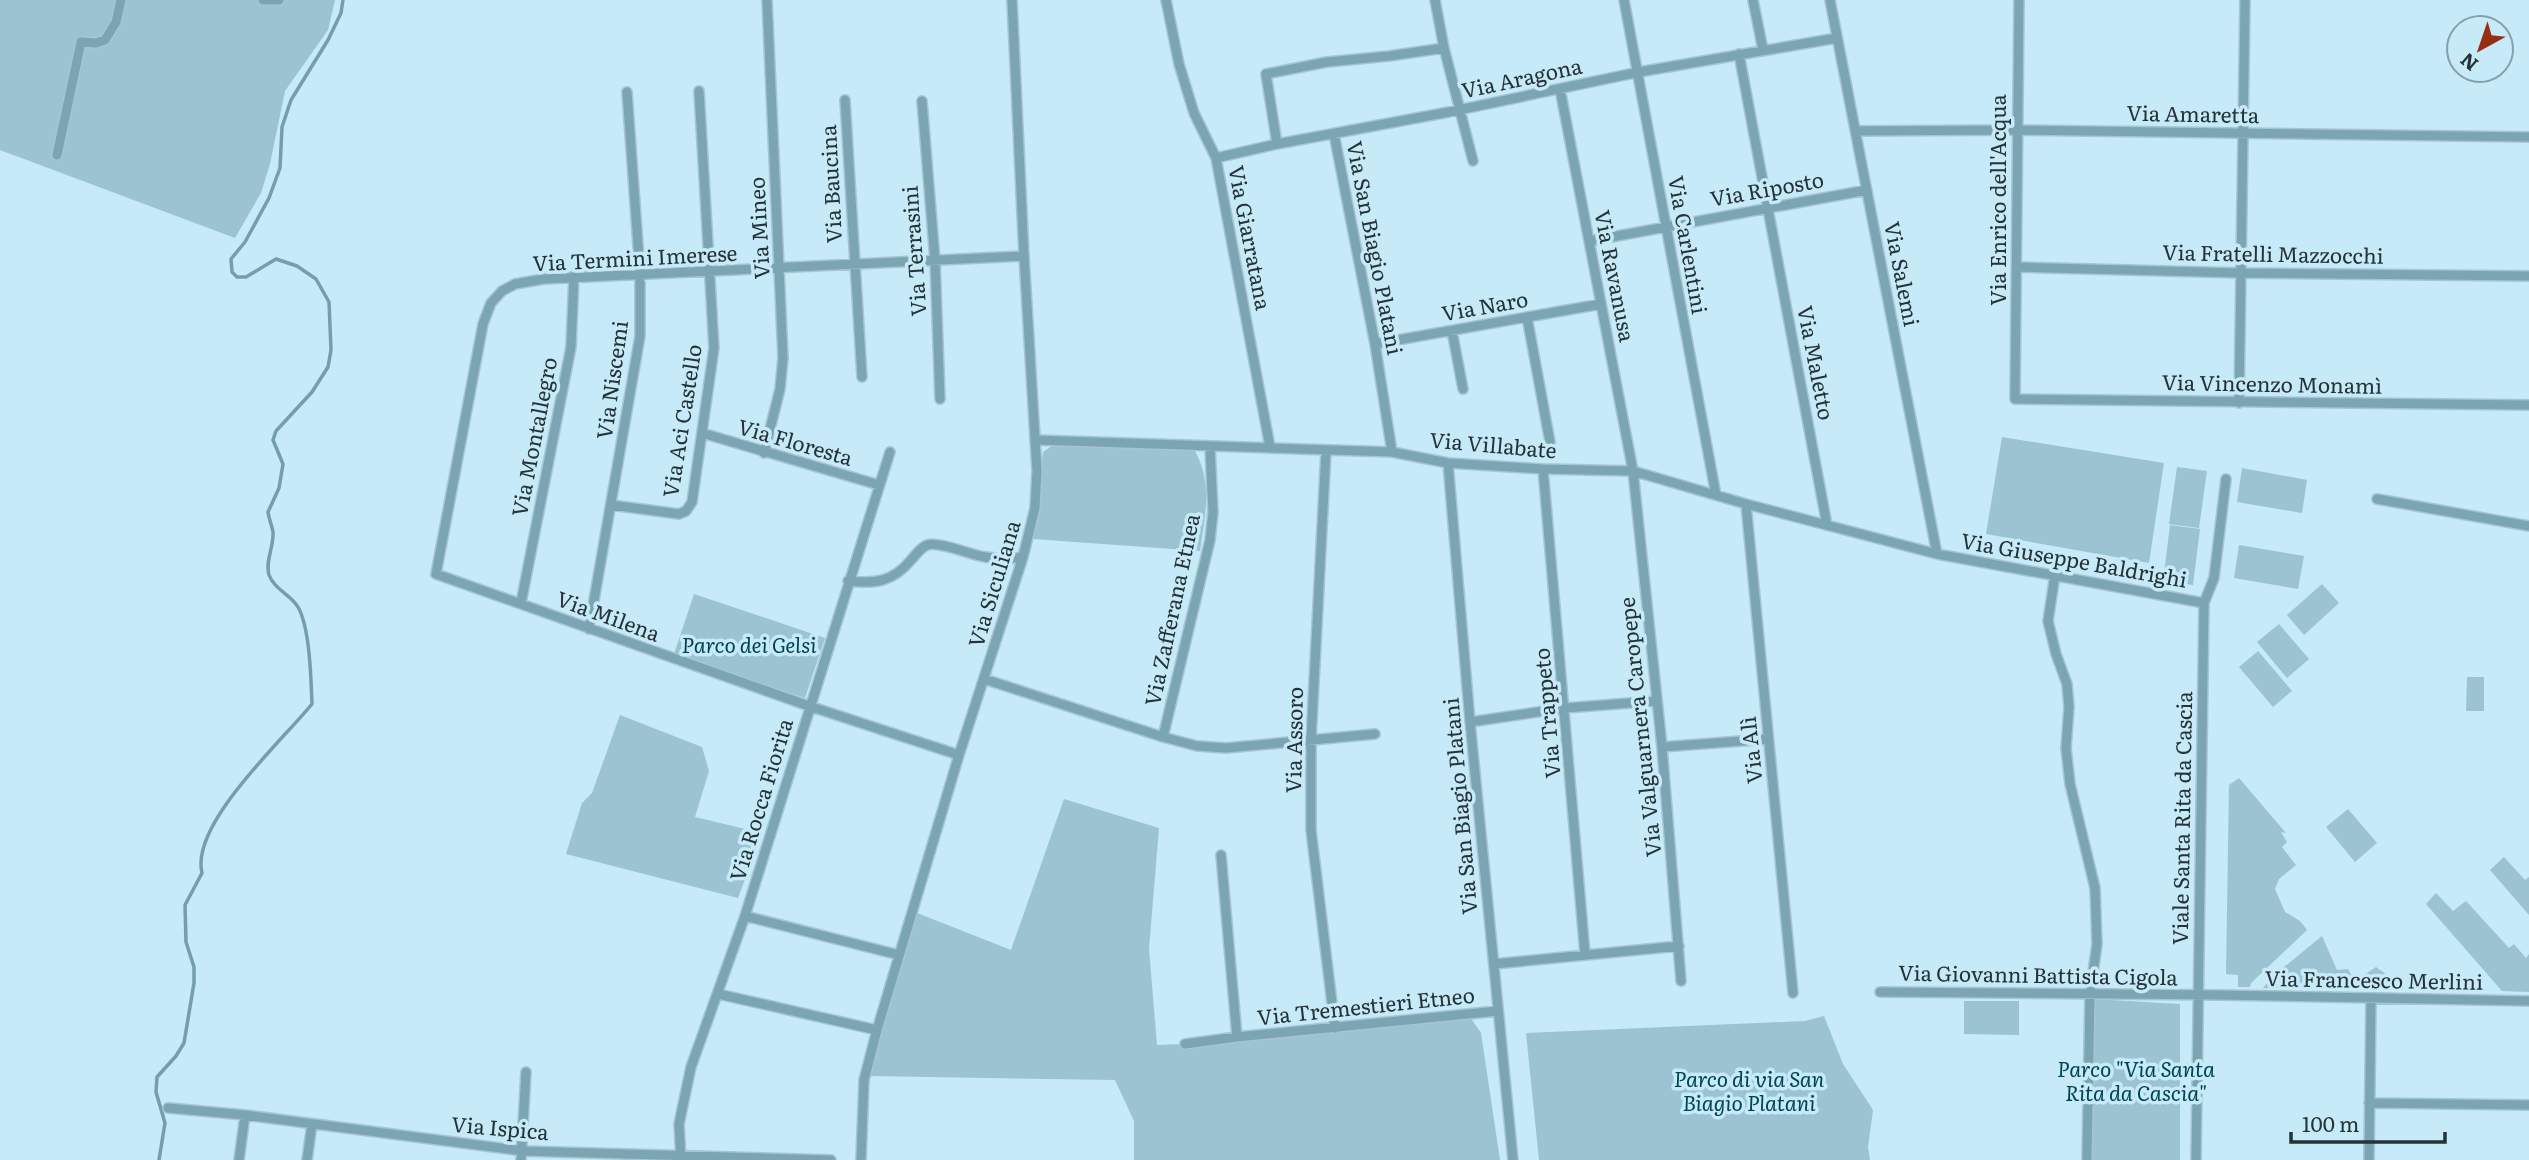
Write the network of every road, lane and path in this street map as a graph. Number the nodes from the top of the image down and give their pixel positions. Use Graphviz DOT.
graph roads {
  1 [pos="121,0"];
  2 [pos="263,0"];
  3 [pos="279,0"];
  4 [pos="767,0"];
  5 [pos="1012,0"];
  6 [pos="1166,0"];
  7 [pos="1435,0"];
  8 [pos="1624,0"];
  9 [pos="1753,0"];
  10 [pos="1830,0"];
  11 [pos="2019,0"];
  12 [pos="2245,0"];
  13 [pos="1837,38"];
  14 [pos="1444,48"];
  15 [pos="1763,50"];
  16 [pos="1739,54"];
  17 [pos="1639,72"];
  18 [pos="1560,89"];
  19 [pos="699,91"];
  20 [pos="627,92"];
  21 [pos="845,100"];
  22 [pos="922,101"];
  23 [pos="1459,109"];
  24 [pos="2017,130"];
  25 [pos="1856,131"];
  26 [pos="1334,134"];
  27 [pos="2241,134"];
  28 [pos="2529,137"];
  29 [pos="1277,144"];
  30 [pos="57,155"];
  31 [pos="1216,158"];
  32 [pos="1474,161"];
  33 [pos="1867,190"];
  34 [pos="1768,207"];
  35 [pos="1665,226"];
  36 [pos="1590,241"];
  37 [pos="1024,256"];
  38 [pos="934,260"];
  39 [pos="854,265"];
  40 [pos="2017,267"];
  41 [pos="780,269"];
  42 [pos="710,272"];
  43 [pos="640,273"];
  44 [pos="2241,273"];
  45 [pos="574,276"];
  46 [pos="2529,276"];
  47 [pos="1601,304"];
  48 [pos="1527,317"];
  49 [pos="1452,331"];
  50 [pos="1375,344"];
  51 [pos="862,377"];
  52 [pos="1463,389"];
  53 [pos="940,399"];
  54 [pos="2015,399"];
  55 [pos="2239,402"];
  56 [pos="2529,405"];
  57 [pos="702,433"];
  58 [pos="1035,440"];
  59 [pos="1550,442"];
  60 [pos="1210,447"];
  61 [pos="1270,447"];
  62 [pos="1326,451"];
  63 [pos="890,452"];
  64 [pos="764,453"];
  65 [pos="1392,453"];
  66 [pos="1448,463"];
  67 [pos="1543,469"];
  68 [pos="1633,471"];
  69 [pos="2226,480"];
  70 [pos="879,485"];
  71 [pos="1716,495"];
  72 [pos="2377,499"];
  73 [pos="611,505"];
  74 [pos="1746,505"];
  75 [pos="1827,525"];
  76 [pos="2529,526"];
  77 [pos="1937,554"];
  78 [pos="1023,557"];
  79 [pos="436,574"];
  80 [pos="2055,575"];
  81 [pos="848,581"];
  82 [pos="521,603"];
  83 [pos="2204,603"];
  84 [pos="589,629"];
  85 [pos="984,679"];
  86 [pos="1656,701"];
  87 [pos="809,706"];
  88 [pos="1565,708"];
  89 [pos="1470,722"];
  90 [pos="1375,734"];
  91 [pos="1164,737"];
  92 [pos="1768,738"];
  93 [pos="1311,740"];
  94 [pos="1662,747"];
  95 [pos="959,755"];
  96 [pos="1222,855"];
  97 [pos="744,916"];
  98 [pos="1679,946"];
  99 [pos="1586,954"];
  100 [pos="899,955"];
  101 [pos="1494,964"];
  102 [pos="1681,981"];
  103 [pos="1880,992"];
  104 [pos="1793,993"];
  105 [pos="718,994"];
  106 [pos="2090,994"];
  107 [pos="2197,995"];
  108 [pos="2218,995"];
  109 [pos="2371,999"];
  110 [pos="2529,1001"];
  111 [pos="1498,1011"];
  112 [pos="1335,1028"];
  113 [pos="877,1030"];
  114 [pos="1237,1037"];
  115 [pos="1185,1044"];
  116 [pos="526,1072"];
  117 [pos="2369,1103"];
  118 [pos="2529,1105"];
  119 [pos="167,1108"];
  120 [pos="245,1115"];
  121 [pos="312,1124"];
  122 [pos="1512,1146"];
  123 [pos="522,1156"];
  124 [pos="681,1158"];
  125 [pos="239,1160"];
  126 [pos="307,1160"];
  127 [pos="831,1160"];
  128 [pos="861,1160"];
  129 [pos="1513,1160"];
  130 [pos="1520,1160"];
  131 [pos="2087,1160"];
  132 [pos="2196,1160"];
  133 [pos="2369,1160"];
  1 -- 30 [label="street"];
  2 -- 3 [label="street"];
  4 -- 41 [label="street, Via Mineo"];
  5 -- 37 [label="street, Via Siculiana"];
  6 -- 31 [label="street, Via Giarratana"];
  7 -- 14 [label="street"];
  8 -- 17 [label="street, Via Carlentini"];
  9 -- 15 [label="street"];
  10 -- 13 [label="street, Via Salemi"];
  11 -- 24 [label="street, Via Enrico dell'Acqua"];
  12 -- 27 [label="street"];
  13 -- 15 [label="street, Via Aragona"];
  13 -- 25 [label="street, Via Salemi"];
  14 -- 23 [label="street"];
  14 -- 29 [label="street"];
  15 -- 16 [label="street, Via Aragona"];
  16 -- 17 [label="street, Via Aragona"];
  16 -- 34 [label="street, Via Maletto"];
  17 -- 18 [label="street, Via Aragona"];
  17 -- 35 [label="street, Via Carlentini"];
  18 -- 23 [label="street, Via Aragona"];
  18 -- 36 [label="street, Via Ravanusa"];
  19 -- 42 [label="street, Via Aci Castello"];
  20 -- 43 [label="street, Via Niscemi"];
  21 -- 39 [label="street, Via Baucina"];
  22 -- 38 [label="street, Via Terrasini"];
  23 -- 26 [label="street, Via Aragona"];
  23 -- 32 [label="street"];
  24 -- 25 [label="street, Via Amaretta"];
  24 -- 27 [label="street, Via Amaretta"];
  24 -- 40 [label="street, Via Enrico dell'Acqua"];
  25 -- 33 [label="street, Via Salemi"];
  26 -- 29 [label="street, Via Aragona"];
  26 -- 50 [label="street, Via San Biagio Platani"];
  27 -- 28 [label="street, Via Amaretta"];
  27 -- 44 [label="street"];
  29 -- 31 [label="street, Via Aragona"];
  31 -- 61 [label="street, Via Giarratana"];
  33 -- 34 [label="street, Via Riposto"];
  33 -- 77 [label="street, Via Salemi"];
  34 -- 35 [label="street, Via Riposto"];
  34 -- 75 [label="street, Via Maletto"];
  35 -- 36 [label="street, Via Riposto"];
  35 -- 71 [label="street, Via Carlentini"];
  36 -- 47 [label="street, Via Ravanusa"];
  37 -- 38 [label="street, Via Termini Imerese"];
  37 -- 58 [label="street, Via Siculiana"];
  38 -- 39 [label="street, Via Termini Imerese"];
  38 -- 53 [label="street, Via Terrasini"];
  39 -- 41 [label="street, Via Termini Imerese"];
  39 -- 51 [label="street, Via Baucina"];
  40 -- 44 [label="street, Via Fratelli Mazzocchi"];
  40 -- 54 [label="street, Via Enrico dell'Acqua"];
  41 -- 42 [label="street, Via Termini Imerese"];
  41 -- 64 [label="street, Via Mineo"];
  42 -- 43 [label="street, Via Termini Imerese"];
  42 -- 57 [label="street, Via Aci Castello"];
  43 -- 45 [label="street, Via Termini Imerese"];
  43 -- 73 [label="street, Via Niscemi"];
  44 -- 46 [label="street, Via Fratelli Mazzocchi"];
  44 -- 55 [label="street"];
  45 -- 79 [label="street, Via Termini Imerese"];
  45 -- 82 [label="street, Via Montallegro"];
  47 -- 48 [label="street, Via Naro"];
  47 -- 68 [label="street, Via Ravanusa"];
  48 -- 49 [label="street, Via Naro"];
  48 -- 59 [label="street"];
  49 -- 50 [label="street, Via Naro"];
  49 -- 52 [label="street"];
  50 -- 65 [label="street, Via San Biagio Platani"];
  54 -- 55 [label="street, Via Vincenzo Monamì"];
  55 -- 56 [label="street, Via Vincenzo Monamì"];
  57 -- 64 [label="street, Via Floresta"];
  57 -- 73 [label="street, Via Aci Castello"];
  58 -- 60 [label="street, Via Villabate"];
  58 -- 78 [label="street, Via Siculiana"];
  60 -- 61 [label="street, Via Villabate"];
  60 -- 91 [label="street, Via Zafferana Etnea"];
  61 -- 62 [label="street, Via Villabate"];
  62 -- 65 [label="street, Via Villabate"];
  62 -- 93 [label="street, Via Assoro"];
  63 -- 70 [label="street, Via Rocca Fiorita"];
  64 -- 70 [label="street, Via Floresta"];
  65 -- 66 [label="street, Via Villabate"];
  66 -- 67 [label="street, Via Villabate"];
  66 -- 89 [label="street, Via San Biagio Platani"];
  67 -- 68 [label="street, Via Villabate"];
  67 -- 88 [label="street, Via Trappeto"];
  68 -- 71 [label="street, Via Villabate"];
  68 -- 86 [label="street, Via Valguarnera Caropepe"];
  69 -- 83 [label="street, Viale Santa Rita da Cascia"];
  70 -- 81 [label="street, Via Rocca Fiorita"];
  71 -- 74 [label="street, Via Villabate"];
  72 -- 76 [label="street"];
  73 -- 84 [label="street, Via Niscemi"];
  74 -- 75 [label="street, Via Villabate"];
  74 -- 92 [label="street, Via Alì"];
  75 -- 77 [label="street, Via Villabate"];
  77 -- 80 [label="street, Via Giuseppe Baldrighi"];
  78 -- 81 [label="street"];
  78 -- 85 [label="street, Via Siculiana"];
  79 -- 82 [label="street, Via Milena"];
  80 -- 83 [label="street, Via Giuseppe Baldrighi"];
  80 -- 106 [label="street"];
  81 -- 87 [label="street, Via Rocca Fiorita"];
  82 -- 84 [label="street, Via Milena"];
  83 -- 107 [label="street, Viale Santa Rita da Cascia"];
  84 -- 87 [label="street, Via Milena"];
  85 -- 91 [label="street"];
  85 -- 95 [label="street, Via Siculiana"];
  86 -- 88 [label="street"];
  86 -- 94 [label="street, Via Valguarnera Caropepe"];
  87 -- 95 [label="street, Via Milena"];
  87 -- 97 [label="street, Via Rocca Fiorita"];
  88 -- 89 [label="street"];
  88 -- 99 [label="street, Via Trappeto"];
  89 -- 101 [label="street, Via San Biagio Platani"];
  90 -- 93 [label="street"];
  91 -- 93 [label="street"];
  92 -- 94 [label="street"];
  92 -- 104 [label="street, Via Alì"];
  93 -- 112 [label="street, Via Assoro"];
  94 -- 98 [label="street, Via Valguarnera Caropepe"];
  95 -- 100 [label="street, Via Siculiana"];
  96 -- 114 [label="street, Via Tremestieri Etneo"];
  97 -- 100 [label="street"];
  97 -- 105 [label="street, Via Rocca Fiorita"];
  98 -- 99 [label="street"];
  98 -- 102 [label="street, Via Valguarnera Caropepe"];
  99 -- 101 [label="street"];
  100 -- 113 [label="street, Via Siculiana"];
  101 -- 111 [label="street, Via San Biagio Platani"];
  103 -- 106 [label="street, Via Giovanni Battista Cigola"];
  105 -- 113 [label="street"];
  105 -- 124 [label="street, Via Rocca Fiorita"];
  106 -- 107 [label="street, Via Giovanni Battista Cigola"];
  106 -- 131 [label="street"];
  107 -- 108 [label="street, Via Giovanni Battista Cigola"];
  107 -- 132 [label="street, Viale Santa Rita da Cascia"];
  108 -- 109 [label="street, Via Francesco Merlini"];
  109 -- 110 [label="street, Via Francesco Merlini"];
  109 -- 117 [label="street"];
  111 -- 112 [label="street, Via Tremestieri Etneo"];
  111 -- 122 [label="street, Via San Biagio Platani"];
  112 -- 114 [label="street, Via Tremestieri Etneo"];
  113 -- 128 [label="street, Via Siculiana"];
  114 -- 115 [label="street, Via Tremestieri Etneo"];
  116 -- 123 [label="street"];
  117 -- 118 [label="street"];
  117 -- 133 [label="street"];
  119 -- 120 [label="street, Via Ispica"];
  120 -- 121 [label="street, Via Ispica"];
  120 -- 125 [label="street"];
  121 -- 123 [label="street, Via Ispica"];
  121 -- 126 [label="street"];
  122 -- 129 [label="street, Via San Biagio Platani"];
  122 -- 130 [label="street, Via San Biagio Platani"];
  123 -- 124 [label="street, Via Ispica"];
  124 -- 127 [label="street, Via Ispica"];
}
